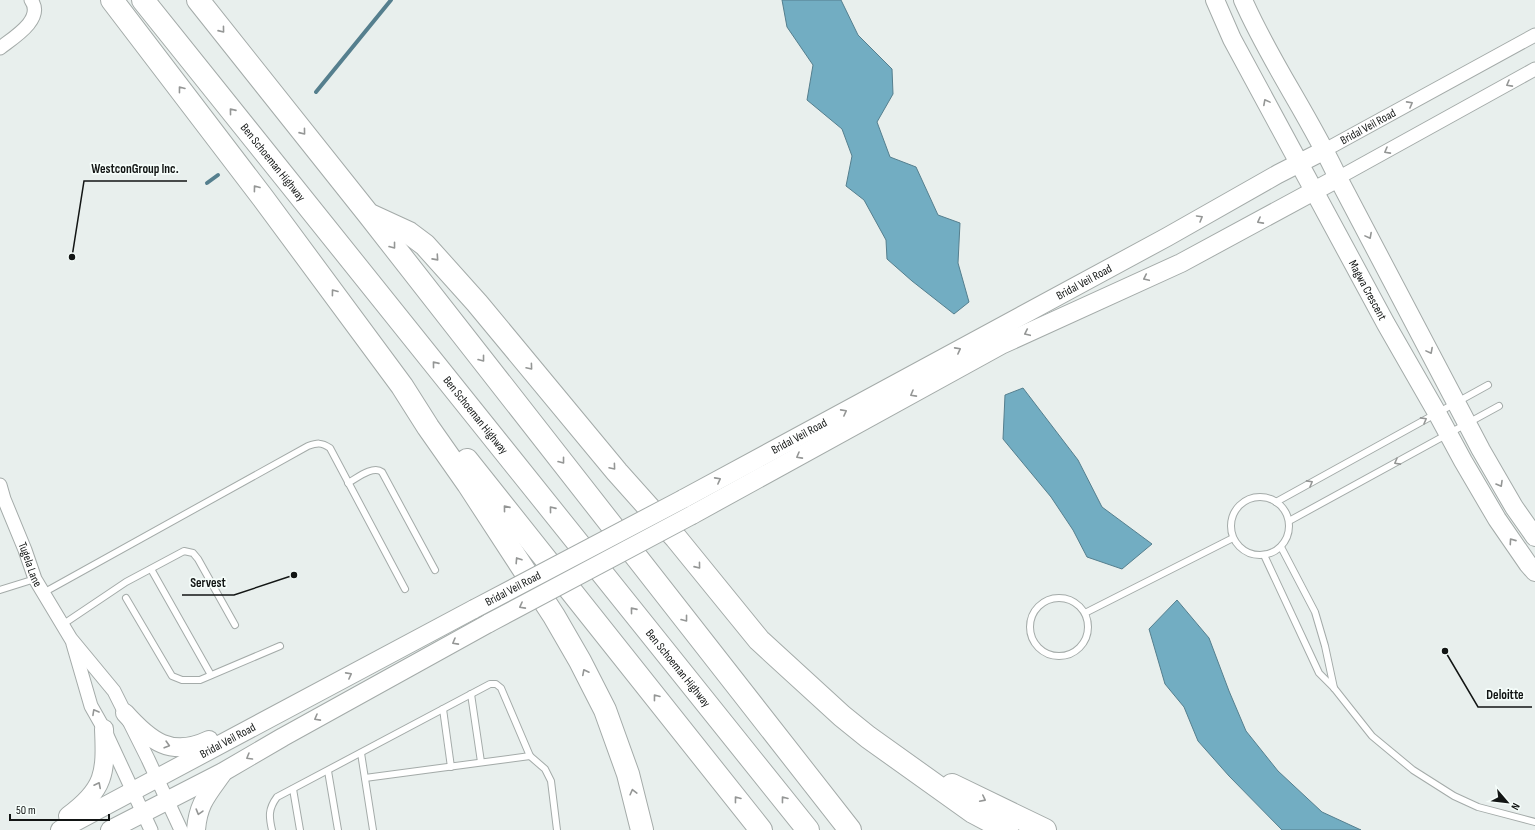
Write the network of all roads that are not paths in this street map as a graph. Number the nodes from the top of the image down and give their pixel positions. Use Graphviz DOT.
graph roads {
  1 [pos="31,0"];
  2 [pos="112,0"];
  3 [pos="143,0"];
  4 [pos="198,0"];
  5 [pos="1214,0"];
  6 [pos="1243,0"];
  7 [pos="1535,35"];
  8 [pos="0,48"];
  9 [pos="1535,69"];
  10 [pos="1325,150"];
  11 [pos="1300,163"];
  12 [pos="1338,178"];
  13 [pos="1314,192"];
  14 [pos="369,215"];
  15 [pos="357,324"];
  16 [pos="1488,385"];
  17 [pos="1457,402"];
  18 [pos="1499,406"];
  19 [pos="1437,413"];
  20 [pos="1468,423"];
  21 [pos="1448,433"];
  22 [pos="348,483"];
  23 [pos="0,485"];
  24 [pos="1276,502"];
  25 [pos="1289,521"];
  26 [pos="1535,537"];
  27 [pos="1233,538"];
  28 [pos="1281,547"];
  29 [pos="1264,555"];
  30 [pos="150,569"];
  31 [pos="435,570"];
  32 [pos="1535,572"];
  33 [pos="35,579"];
  34 [pos="405,589"];
  35 [pos="0,590"];
  36 [pos="43,593"];
  37 [pos="126,598"];
  38 [pos="1085,613"];
  39 [pos="62,624"];
  40 [pos="235,625"];
  41 [pos="71,639"];
  42 [pos="280,646"];
  43 [pos="211,675"];
  44 [pos="325,688"];
  45 [pos="1334,688"];
  46 [pos="471,694"];
  47 [pos="443,709"];
  48 [pos="125,714"];
  49 [pos="104,729"];
  50 [pos="362,753"];
  51 [pos="530,756"];
  52 [pos="481,762"];
  53 [pos="909,765"];
  54 [pos="451,767"];
  55 [pos="328,771"];
  56 [pos="223,772"];
  57 [pos="157,778"];
  58 [pos="365,778"];
  59 [pos="293,789"];
  60 [pos="133,790"];
  61 [pos="166,800"];
  62 [pos="142,814"];
  63 [pos="1535,822"];
  64 [pos="49,830"];
  65 [pos="60,830"];
  66 [pos="110,830"];
  67 [pos="150,830"];
  68 [pos="181,830"];
  69 [pos="196,830"];
  70 [pos="272,830"];
  71 [pos="300,830"];
  72 [pos="338,830"];
  73 [pos="372,830"];
  74 [pos="557,830"];
  75 [pos="642,830"];
  76 [pos="761,830"];
  77 [pos="808,830"];
  78 [pos="850,830"];
  79 [pos="1007,830"];
  80 [pos="1045,830"];
  1 -- 8 [label="street"];
  15 -- 2 [label="highway, one-way"];
  77 -- 3 [label="highway, Ben Schoeman Highway, one-way"];
  4 -- 14 [label="highway, one-way"];
  11 -- 5 [label="street, Magwa Crescent, one-way"];
  6 -- 10 [label="street"];
  10 -- 7 [label="street, Bridal Veil Road, one-way"];
  9 -- 12 [label="street, Bridal Veil Road, one-way"];
  10 -- 11 [label="street, Bridal Veil Road"];
  10 -- 12 [label="street"];
  11 -- 13 [label="street, Magwa Crescent"];
  44 -- 11 [label="street, Bridal Veil Road, one-way, bridge"];
  12 -- 13 [label="street, Bridal Veil Road"];
  12 -- 17 [label="street, one-way"];
  13 -- 19 [label="street, Magwa Crescent"];
  13 -- 56 [label="street, Bridal Veil Road, one-way, bridge"];
  14 -- 53 [label="highway, one-way"];
  14 -- 78 [label="highway, one-way"];
  75 -- 15 [label="highway, one-way"];
  76 -- 15 [label="highway, one-way"];
  16 -- 17 [label="lane"];
  17 -- 19 [label="lane"];
  17 -- 20 [label="street"];
  18 -- 20 [label="lane"];
  19 -- 21 [label="street, Magwa Crescent"];
  24 -- 19 [label="lane, one-way"];
  20 -- 21 [label="lane"];
  20 -- 26 [label="street, one-way"];
  21 -- 25 [label="lane, one-way"];
  32 -- 21 [label="street, Magwa Crescent, one-way"];
  22 -- 31 [label="lane"];
  22 -- 34 [label="lane"];
  22 -- 36 [label="lane"];
  23 -- 33 [label="street, Tugela Lane"];
  24 -- 25 [label="lane"];
  24 -- 27 [label="lane"];
  25 -- 28 [label="lane"];
  27 -- 29 [label="lane"];
  27 -- 38 [label="lane"];
  28 -- 29 [label="lane"];
  28 -- 45 [label="lane"];
  29 -- 45 [label="lane"];
  30 -- 39 [label="lane"];
  30 -- 40 [label="lane"];
  30 -- 43 [label="lane"];
  33 -- 35 [label="lane"];
  33 -- 36 [label="street, Tugela Lane"];
  36 -- 39 [label="street, Tugela Lane"];
  37 -- 43 [label="lane"];
  38 -- 38 [label="lane"];
  39 -- 41 [label="street, Tugela Lane"];
  41 -- 48 [label="street, Tugela Lane"];
  49 -- 41 [label="street, Tugela Lane, one-way"];
  42 -- 43 [label="lane"];
  48 -- 44 [label="street, one-way"];
  44 -- 57 [label="street, Bridal Veil Road"];
  45 -- 63 [label="lane"];
  46 -- 47 [label="lane"];
  46 -- 51 [label="lane"];
  46 -- 52 [label="lane"];
  47 -- 50 [label="lane"];
  47 -- 54 [label="lane"];
  48 -- 57 [label="street, Tugela Lane"];
  49 -- 60 [label="street, Tugela Lane"];
  64 -- 49 [label="street, one-way"];
  50 -- 55 [label="lane"];
  50 -- 58 [label="lane"];
  51 -- 52 [label="lane"];
  51 -- 74 [label="lane"];
  52 -- 54 [label="lane"];
  53 -- 79 [label="highway"];
  53 -- 80 [label="highway, one-way"];
  54 -- 58 [label="lane"];
  55 -- 59 [label="lane"];
  55 -- 72 [label="lane"];
  56 -- 61 [label="street, Bridal Veil Road"];
  56 -- 69 [label="street, one-way"];
  57 -- 60 [label="street, Bridal Veil Road"];
  57 -- 61 [label="street, Tugela Lane"];
  58 -- 73 [label="lane"];
  59 -- 70 [label="lane"];
  59 -- 71 [label="lane"];
  60 -- 62 [label="street, Tugela Lane"];
  60 -- 65 [label="street, Bridal Veil Road"];
  61 -- 62 [label="street, Bridal Veil Road"];
  61 -- 68 [label="street, Tugela Lane"];
  62 -- 66 [label="street, Bridal Veil Road"];
  62 -- 67 [label="street, Tugela Lane"];
}
